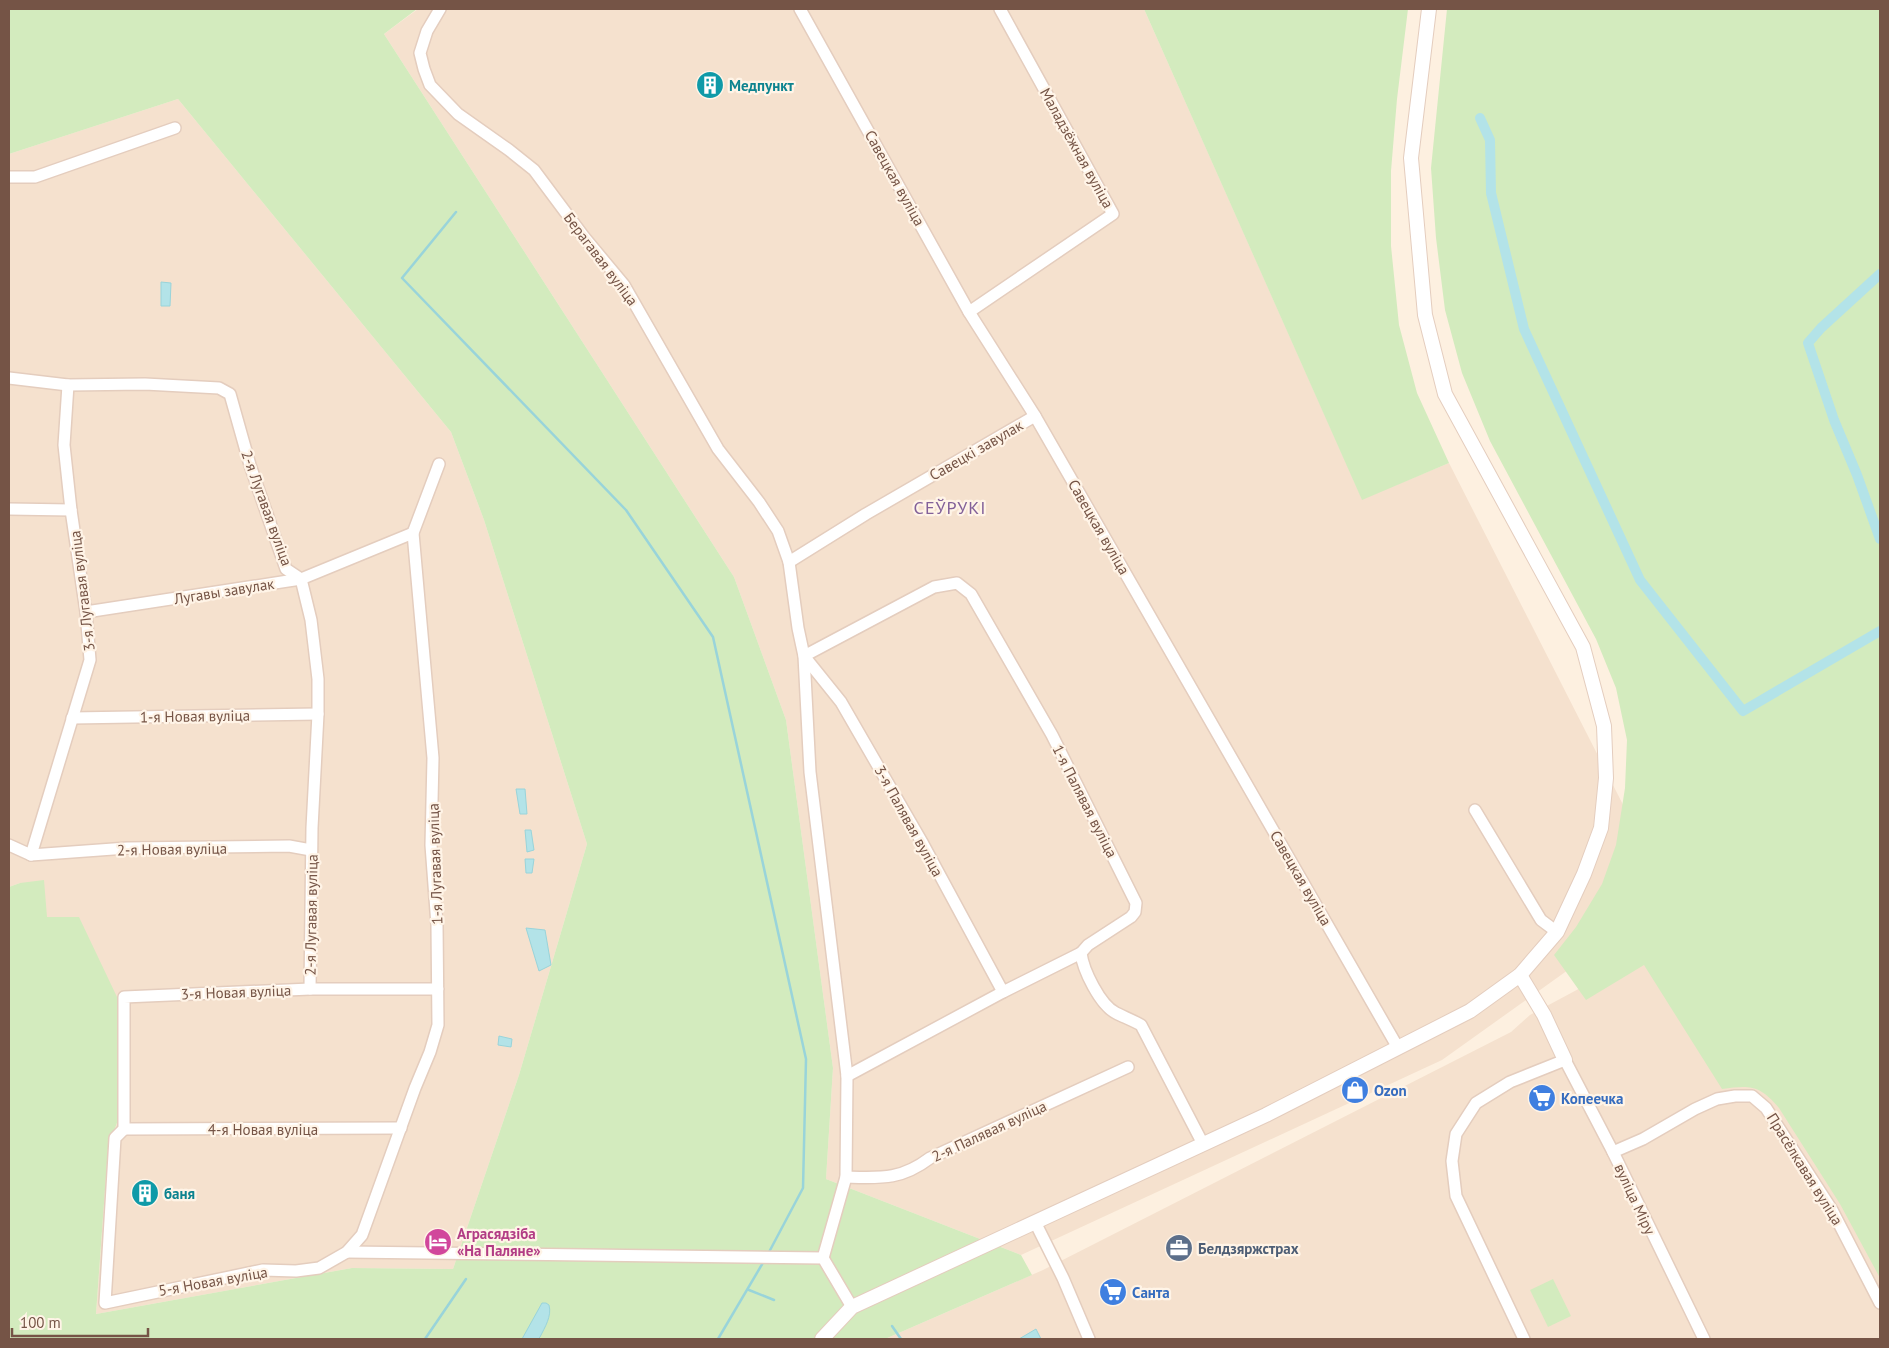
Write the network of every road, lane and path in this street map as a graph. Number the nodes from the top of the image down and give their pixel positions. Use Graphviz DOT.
graph roads {
  1 [pos="440,9"];
  2 [pos="800,9"];
  3 [pos="1000,9"];
  4 [pos="1429,9"];
  5 [pos="175,128"];
  6 [pos="9,176"];
  7 [pos="969,312"];
  8 [pos="9,378"];
  9 [pos="68,385"];
  10 [pos="1035,416"];
  11 [pos="439,464"];
  12 [pos="9,509"];
  13 [pos="71,510"];
  14 [pos="413,533"];
  15 [pos="789,562"];
  16 [pos="301,578"];
  17 [pos="86,612"];
  18 [pos="804,656"];
  19 [pos="318,714"];
  20 [pos="72,718"];
  21 [pos="1474,810"];
  22 [pos="9,845"];
  23 [pos="311,850"];
  24 [pos="31,855"];
  25 [pos="1557,932"];
  26 [pos="1081,953"];
  27 [pos="1520,975"];
  28 [pos="310,989"];
  29 [pos="438,989"];
  30 [pos="1003,992"];
  31 [pos="1397,1046"];
  32 [pos="1564,1060"];
  33 [pos="1128,1067"];
  34 [pos="847,1076"];
  35 [pos="401,1128"];
  36 [pos="124,1129"];
  37 [pos="1203,1144"];
  38 [pos="1613,1152"];
  39 [pos="846,1178"];
  40 [pos="1035,1222"];
  41 [pos="348,1252"];
  42 [pos="823,1258"];
  43 [pos="1880,1302"];
  44 [pos="852,1307"];
  45 [pos="822,1339"];
  46 [pos="1089,1339"];
  47 [pos="1524,1339"];
  48 [pos="1704,1339"];
  1 -- 15 [label="street, Берагавая вуліца"];
  2 -- 7 [label="street, Савецкая вуліца"];
  3 -- 7 [label="street, Маладзёжная вуліца"];
  4 -- 25 [label="street"];
  5 -- 6 [label="street"];
  7 -- 10 [label="street, Савецкая вуліца"];
  8 -- 9 [label="street, 2-я Лугавая вуліца"];
  9 -- 13 [label="street, 3-я Лугавая вуліца"];
  9 -- 16 [label="street, 2-я Лугавая вуліца"];
  10 -- 15 [label="street, Савецкі завулак"];
  10 -- 31 [label="street, Савецкая вуліца"];
  11 -- 14 [label="street, 1-я Лугавая вуліца"];
  12 -- 13 [label="street"];
  13 -- 17 [label="street, 3-я Лугавая вуліца"];
  14 -- 16 [label="street, Лугавы завулак"];
  14 -- 29 [label="street, 1-я Лугавая вуліца"];
  15 -- 18 [label="street, Берагавая вуліца"];
  16 -- 17 [label="street, Лугавы завулак"];
  16 -- 19 [label="street, 2-я Лугавая вуліца"];
  17 -- 20 [label="street, 3-я Лугавая вуліца"];
  18 -- 26 [label="street, 1-я Палявая вуліца"];
  18 -- 30 [label="street, 3-я Палявая вуліца"];
  18 -- 34 [label="street, Берагавая вуліца"];
  19 -- 20 [label="street, 1-я Новая вуліца"];
  19 -- 23 [label="street, 2-я Лугавая вуліца"];
  20 -- 24 [label="street, 3-я Лугавая вуліца"];
  21 -- 25 [label="street"];
  22 -- 24 [label="street"];
  23 -- 24 [label="street, 2-я Новая вуліца"];
  23 -- 28 [label="street, 2-я Лугавая вуліца"];
  25 -- 27 [label="street"];
  26 -- 30 [label="street, 1-я Палявая вуліца"];
  26 -- 37 [label="street"];
  27 -- 31 [label="street"];
  27 -- 32 [label="street"];
  28 -- 29 [label="street, 3-я Новая вуліца"];
  28 -- 36 [label="street, 3-я Новая вуліца"];
  29 -- 35 [label="street, 1-я Лугавая вуліца"];
  30 -- 34 [label="street, 1-я Палявая вуліца"];
  31 -- 37 [label="street"];
  32 -- 38 [label="street, вуліца Міру"];
  32 -- 47 [label="street"];
  33 -- 39 [label="street, 2-я Палявая вуліца"];
  34 -- 39 [label="street, Берагавая вуліца"];
  35 -- 36 [label="street, 4-я Новая вуліца"];
  35 -- 41 [label="street, 1-я Лугавая вуліца"];
  36 -- 41 [label="street, 5-я Новая вуліца"];
  37 -- 40 [label="street"];
  38 -- 43 [label="street, Прасёлкавая вуліца"];
  38 -- 48 [label="street, вуліца Міру"];
  39 -- 42 [label="street, Берагавая вуліца"];
  40 -- 44 [label="street"];
  40 -- 46 [label="street"];
  41 -- 42 [label="street"];
  42 -- 44 [label="street"];
  44 -- 45 [label="street"];
}
